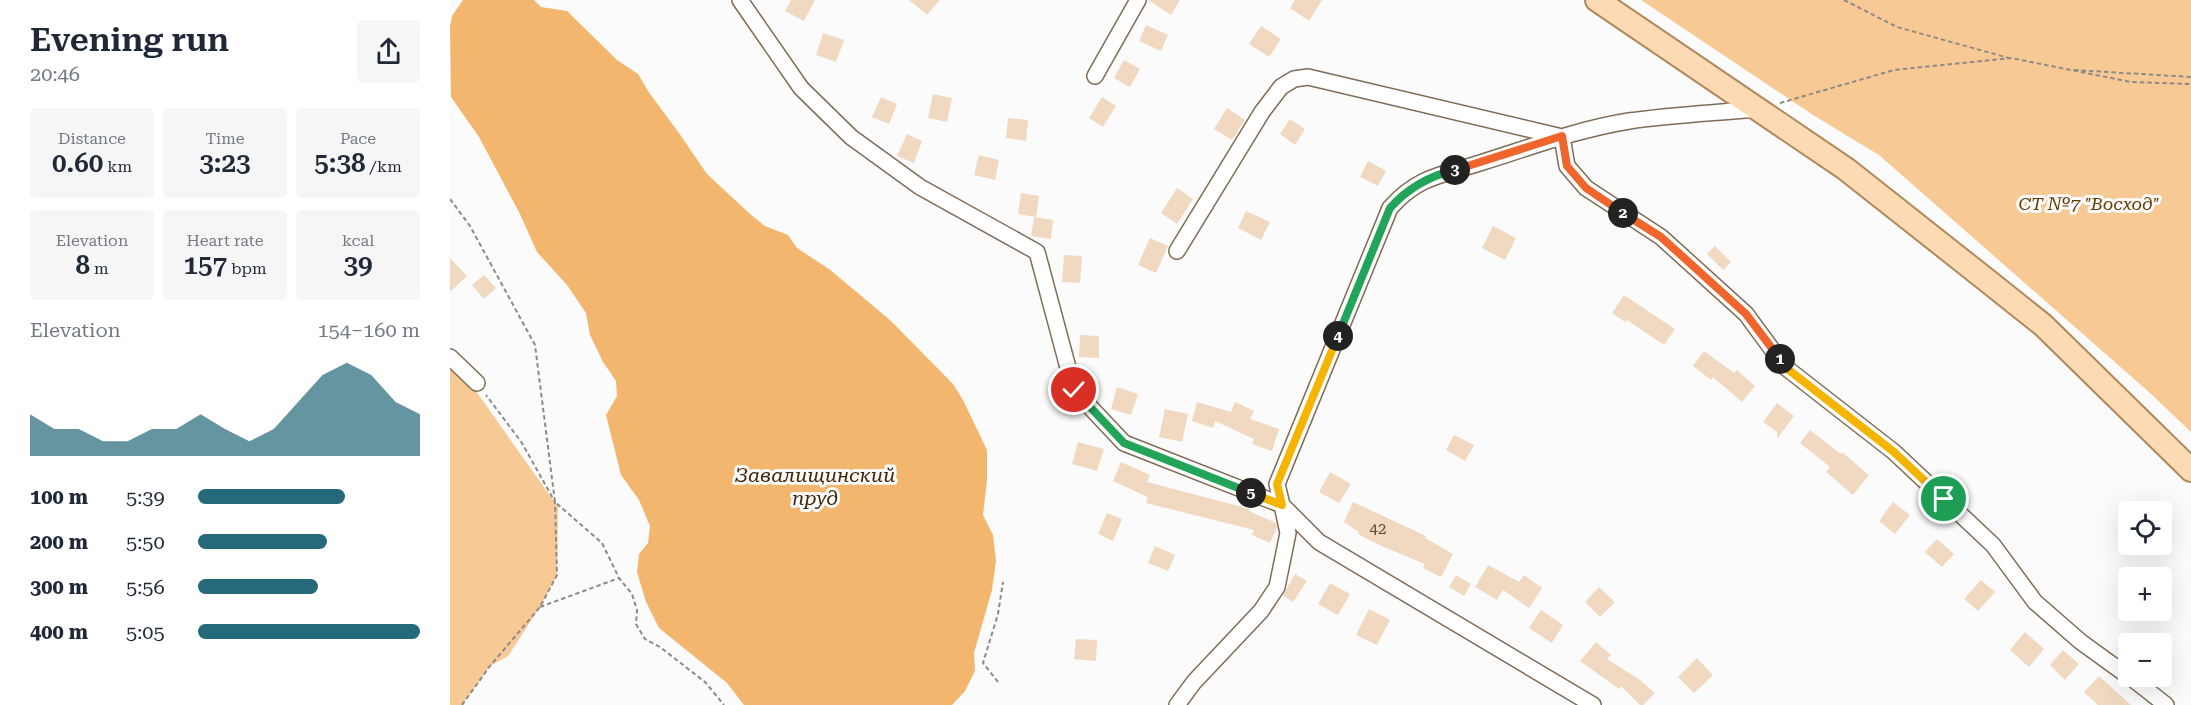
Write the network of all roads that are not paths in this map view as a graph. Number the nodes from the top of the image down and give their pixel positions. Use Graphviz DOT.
graph roads {
  1 [pos="740,0"];
  2 [pos="1597,0"];
  3 [pos="1131,2"];
  4 [pos="1095,76"];
  5 [pos="1757,109"];
  6 [pos="1562,136"];
  7 [pos="1177,251"];
  8 [pos="450,357"];
  9 [pos="477,383"];
  10 [pos="2191,470"];
  11 [pos="1282,505"];
  12 [pos="2118,668"];
  13 [pos="2143,687"];
  14 [pos="1177,705"];
  15 [pos="1593,705"];
  16 [pos="2166,705"];
  1 -- 11 [label="street"];
  2 -- 5 [label="main road"];
  3 -- 4 [label="street"];
  5 -- 6 [label="street"];
  5 -- 10 [label="main road"];
  6 -- 7 [label="street"];
  6 -- 11 [label="street"];
  6 -- 12 [label="street"];
  8 -- 9 [label="street"];
  11 -- 14 [label="street"];
  11 -- 15 [label="street"];
  13 -- 16 [label="street"];
}
